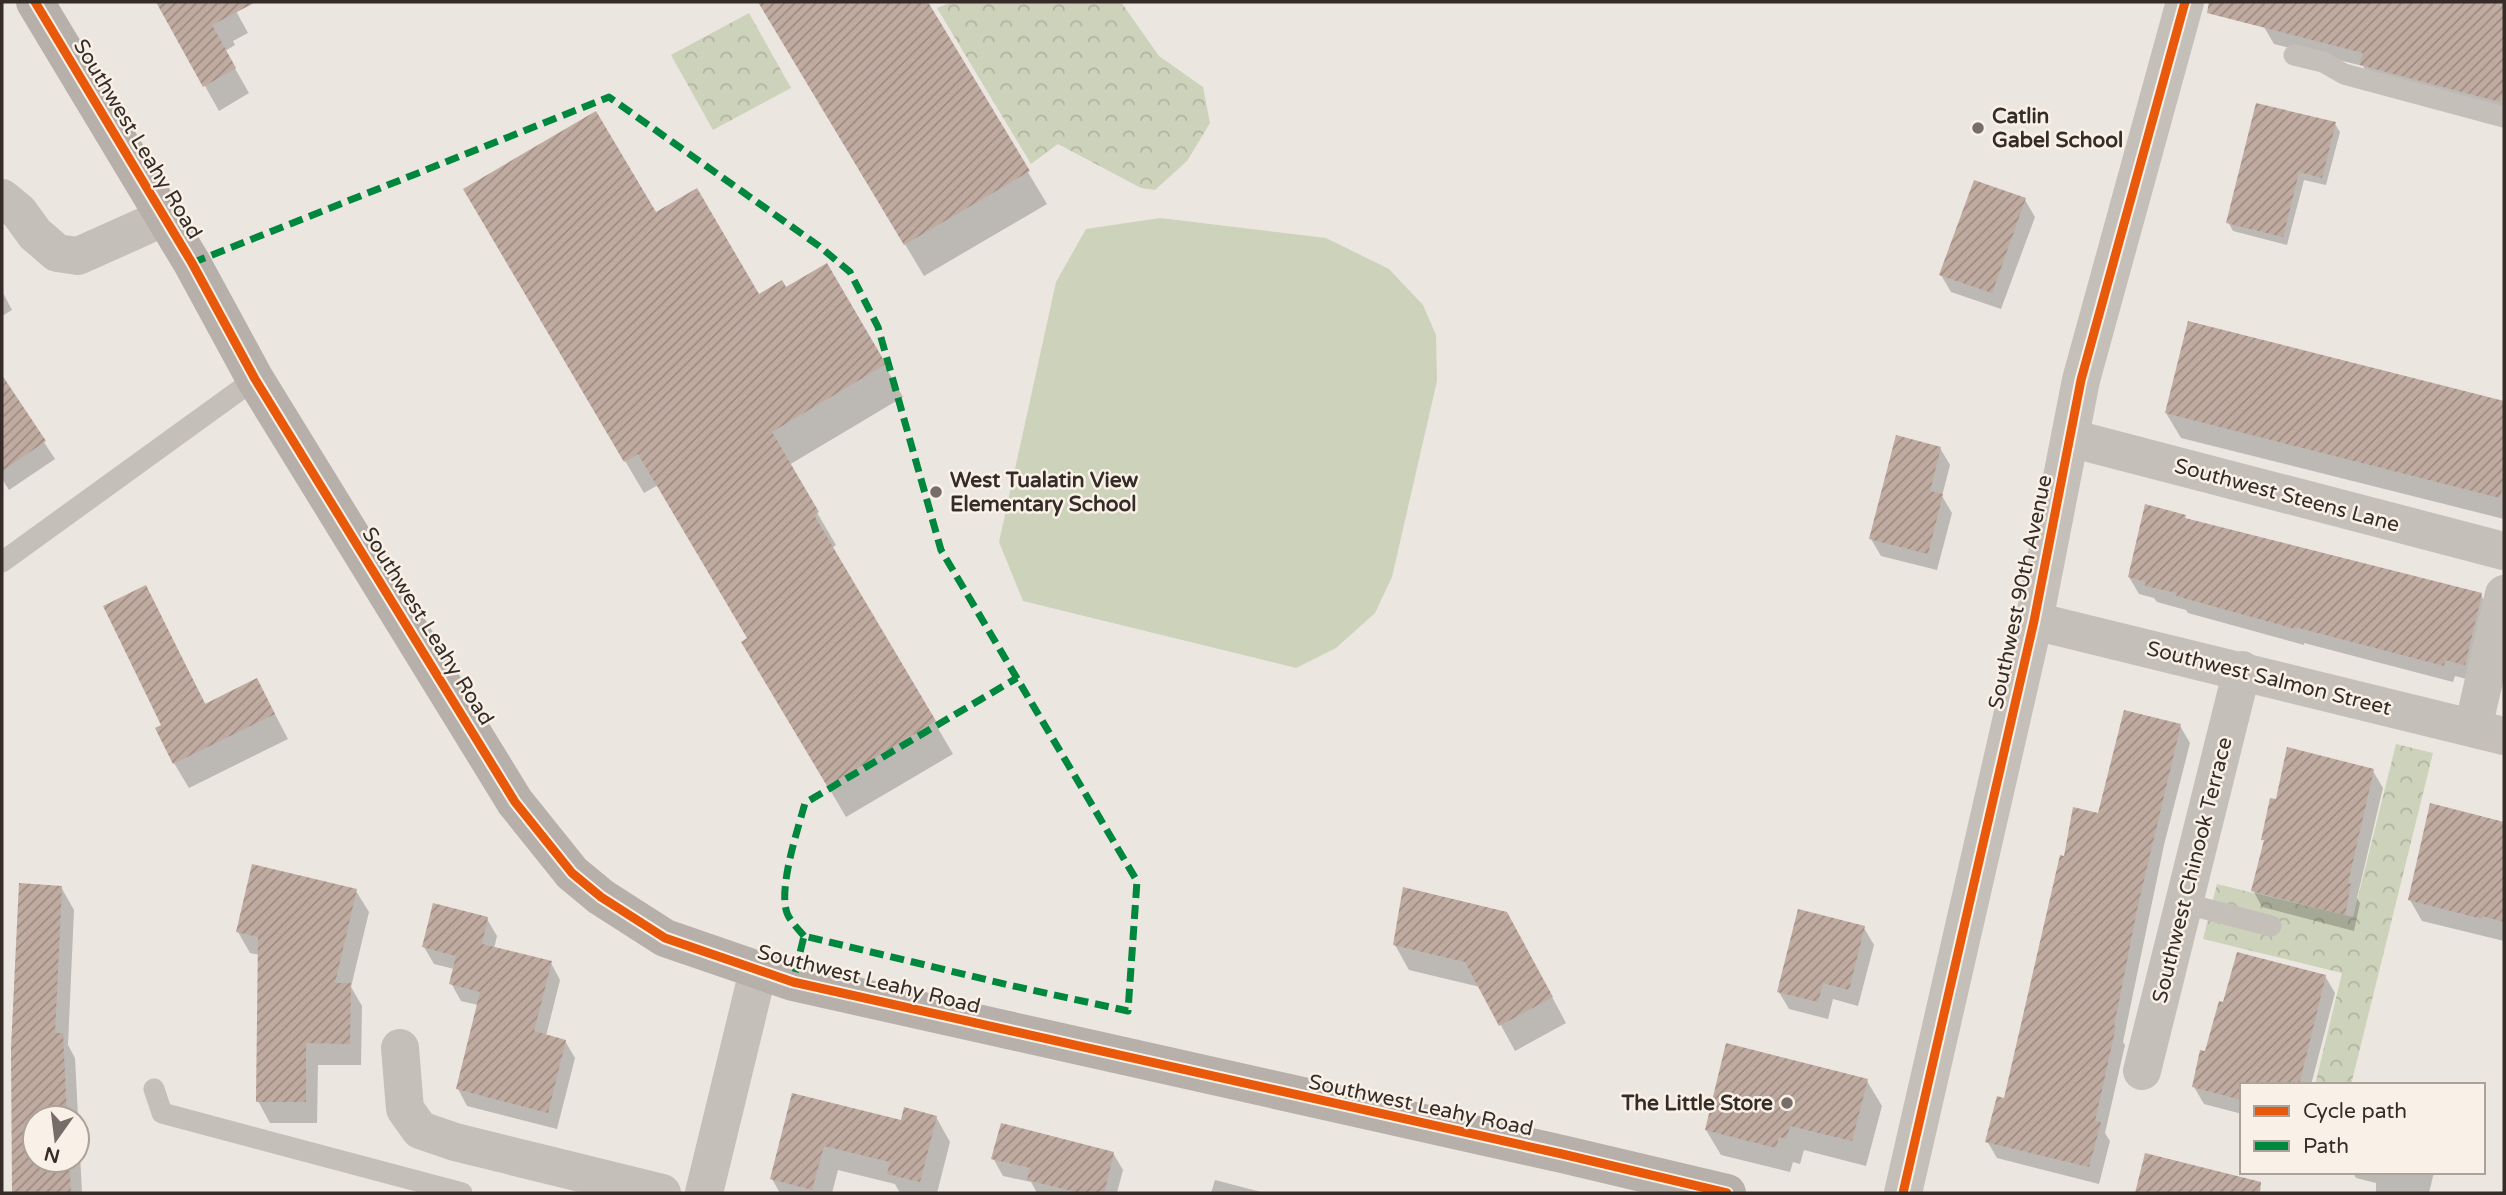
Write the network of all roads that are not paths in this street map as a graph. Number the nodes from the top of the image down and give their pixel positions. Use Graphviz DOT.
graph roads {
  1 [pos="35,2"];
  2 [pos="2185,2"];
  3 [pos="2294,55"];
  4 [pos="2504,117"];
  5 [pos="2,198"];
  6 [pos="165,217"];
  7 [pos="255,379"];
  8 [pos="2070,438"];
  9 [pos="2504,551"];
  10 [pos="2,562"];
  11 [pos="2504,594"];
  12 [pos="2034,621"];
  13 [pos="2242,670"];
  14 [pos="2488,732"];
  15 [pos="2183,903"];
  16 [pos="2271,926"];
  17 [pos="758,971"];
  18 [pos="400,1048"];
  19 [pos="2142,1071"];
  20 [pos="154,1089"];
  21 [pos="462,1193"];
  22 [pos="662,1193"];
  23 [pos="704,1193"];
  24 [pos="1727,1193"];
  25 [pos="1903,1193"];
  1 -- 6 [label="street, Southwest Leahy Road"];
  2 -- 8 [label="street, Southwest 90th Avenue"];
  3 -- 4 [label="lane"];
  5 -- 6 [label="street"];
  6 -- 7 [label="street, Southwest Leahy Road"];
  7 -- 10 [label="lane"];
  7 -- 17 [label="street, Southwest Leahy Road"];
  8 -- 9 [label="street, Southwest Steens Lane"];
  8 -- 12 [label="street, Southwest 90th Avenue"];
  11 -- 14 [label="street"];
  12 -- 13 [label="street, Southwest Salmon Street"];
  12 -- 25 [label="street, Southwest 90th Avenue"];
  13 -- 14 [label="street, Southwest Salmon Street"];
  13 -- 15 [label="street, Southwest Chinook Terrace"];
  15 -- 16 [label="lane"];
  15 -- 19 [label="street, Southwest Chinook Terrace"];
  17 -- 23 [label="street"];
  17 -- 24 [label="street, Southwest Leahy Road"];
  18 -- 22 [label="street"];
  20 -- 21 [label="lane"];
}
